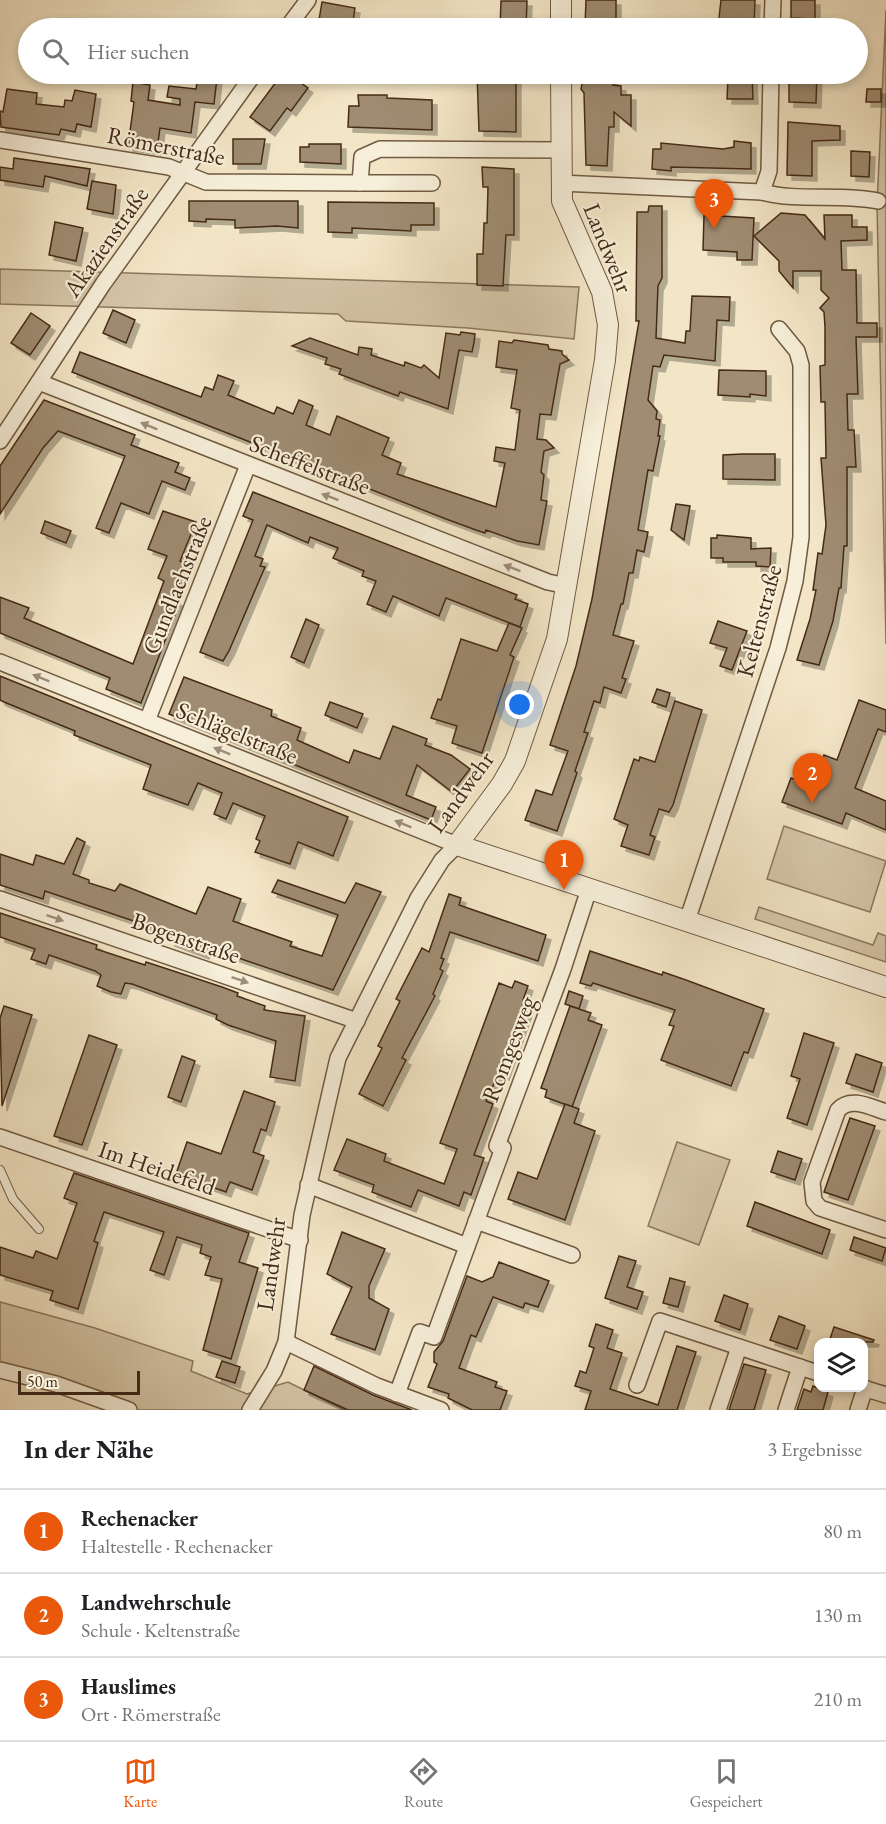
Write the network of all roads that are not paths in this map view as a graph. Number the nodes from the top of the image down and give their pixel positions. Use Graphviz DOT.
graph roads {
  1 [pos="308,0"];
  2 [pos="561,0"];
  3 [pos="773,0"];
  4 [pos="294,18"];
  5 [pos="561,18"];
  6 [pos="772,18"];
  7 [pos="247,84"];
  8 [pos="561,84"];
  9 [pos="771,84"];
  10 [pos="0,140"];
  11 [pos="560,150"];
  12 [pos="183,173"];
  13 [pos="360,183"];
  14 [pos="432,183"];
  15 [pos="560,183"];
  16 [pos="762,192"];
  17 [pos="878,201"];
  18 [pos="779,329"];
  19 [pos="39,382"];
  20 [pos="0,441"];
  21 [pos="248,465"];
  22 [pos="567,586"];
  23 [pos="0,662"];
  24 [pos="147,721"];
  25 [pos="457,845"];
  26 [pos="589,889"];
  27 [pos="0,899"];
  28 [pos="687,921"];
  29 [pos="886,987"];
  30 [pos="357,1021"];
  31 [pos="886,1112"];
  32 [pos="0,1137"];
  33 [pos="0,1170"];
  34 [pos="308,1185"];
  35 [pos="476,1221"];
  36 [pos="39,1228"];
  37 [pos="886,1230"];
  38 [pos="300,1240"];
  39 [pos="467,1246"];
  40 [pos="572,1255"];
  41 [pos="286,1342"];
  42 [pos="739,1347"];
  43 [pos="800,1366"];
  44 [pos="0,1370"];
  45 [pos="814,1371"];
  46 [pos="638,1385"];
  47 [pos="868,1389"];
  48 [pos="863,1392"];
  49 [pos="397,1394"];
  50 [pos="886,1395"];
  51 [pos="129,1410"];
  52 [pos="250,1410"];
  53 [pos="441,1410"];
  54 [pos="718,1410"];
  55 [pos="786,1410"];
  56 [pos="858,1410"];
  1 -- 4 [label="street"];
  2 -- 5 [label="street"];
  3 -- 6 [label="street"];
  7 -- 12 [label="street, Akazienstraße"];
  8 -- 11 [label="street, Landwehr"];
  9 -- 16 [label="street"];
  10 -- 12 [label="street, Römerstraße"];
  11 -- 13 [label="street"];
  11 -- 15 [label="street, Landwehr"];
  12 -- 13 [label="street, Römerstraße"];
  12 -- 19 [label="street, Akazienstraße"];
  13 -- 14 [label="street, Römerstraße"];
  15 -- 16 [label="street"];
  15 -- 22 [label="street, Landwehr"];
  16 -- 17 [label="street"];
  18 -- 28 [label="street, Keltenstraße"];
  19 -- 20 [label="street, Akazienstraße"];
  21 -- 19 [label="street, Scheffelstraße, one-way"];
  22 -- 21 [label="street, Scheffelstraße, one-way"];
  21 -- 24 [label="street, Gundlachstraße"];
  22 -- 25 [label="street, Landwehr"];
  24 -- 23 [label="street, Schlägelstraße, one-way"];
  25 -- 24 [label="street, Schlägelstraße, one-way"];
  25 -- 26 [label="street"];
  25 -- 30 [label="street, Landwehr"];
  26 -- 28 [label="street"];
  26 -- 35 [label="street, Romgesweg"];
  27 -- 30 [label="street, Bogenstraße, one-way"];
  28 -- 29 [label="street"];
  30 -- 34 [label="street, Landwehr"];
  31 -- 37 [label="street"];
  32 -- 38 [label="street, Im Heidefeld"];
  33 -- 36 [label="lane"];
  34 -- 38 [label="street, Landwehr"];
  34 -- 39 [label="street"];
  35 -- 39 [label="street, Romgesweg"];
  35 -- 40 [label="street"];
  38 -- 41 [label="street, Landwehr"];
  39 -- 49 [label="street, Romgesweg"];
  41 -- 49 [label="street"];
  41 -- 52 [label="street, Landwehr"];
  42 -- 43 [label="street"];
  42 -- 46 [label="street"];
  42 -- 54 [label="street"];
  43 -- 45 [label="street"];
  43 -- 55 [label="street"];
  44 -- 51 [label="street"];
  47 -- 50 [label="street"];
  48 -- 56 [label="street"];
  49 -- 53 [label="street"];
}
